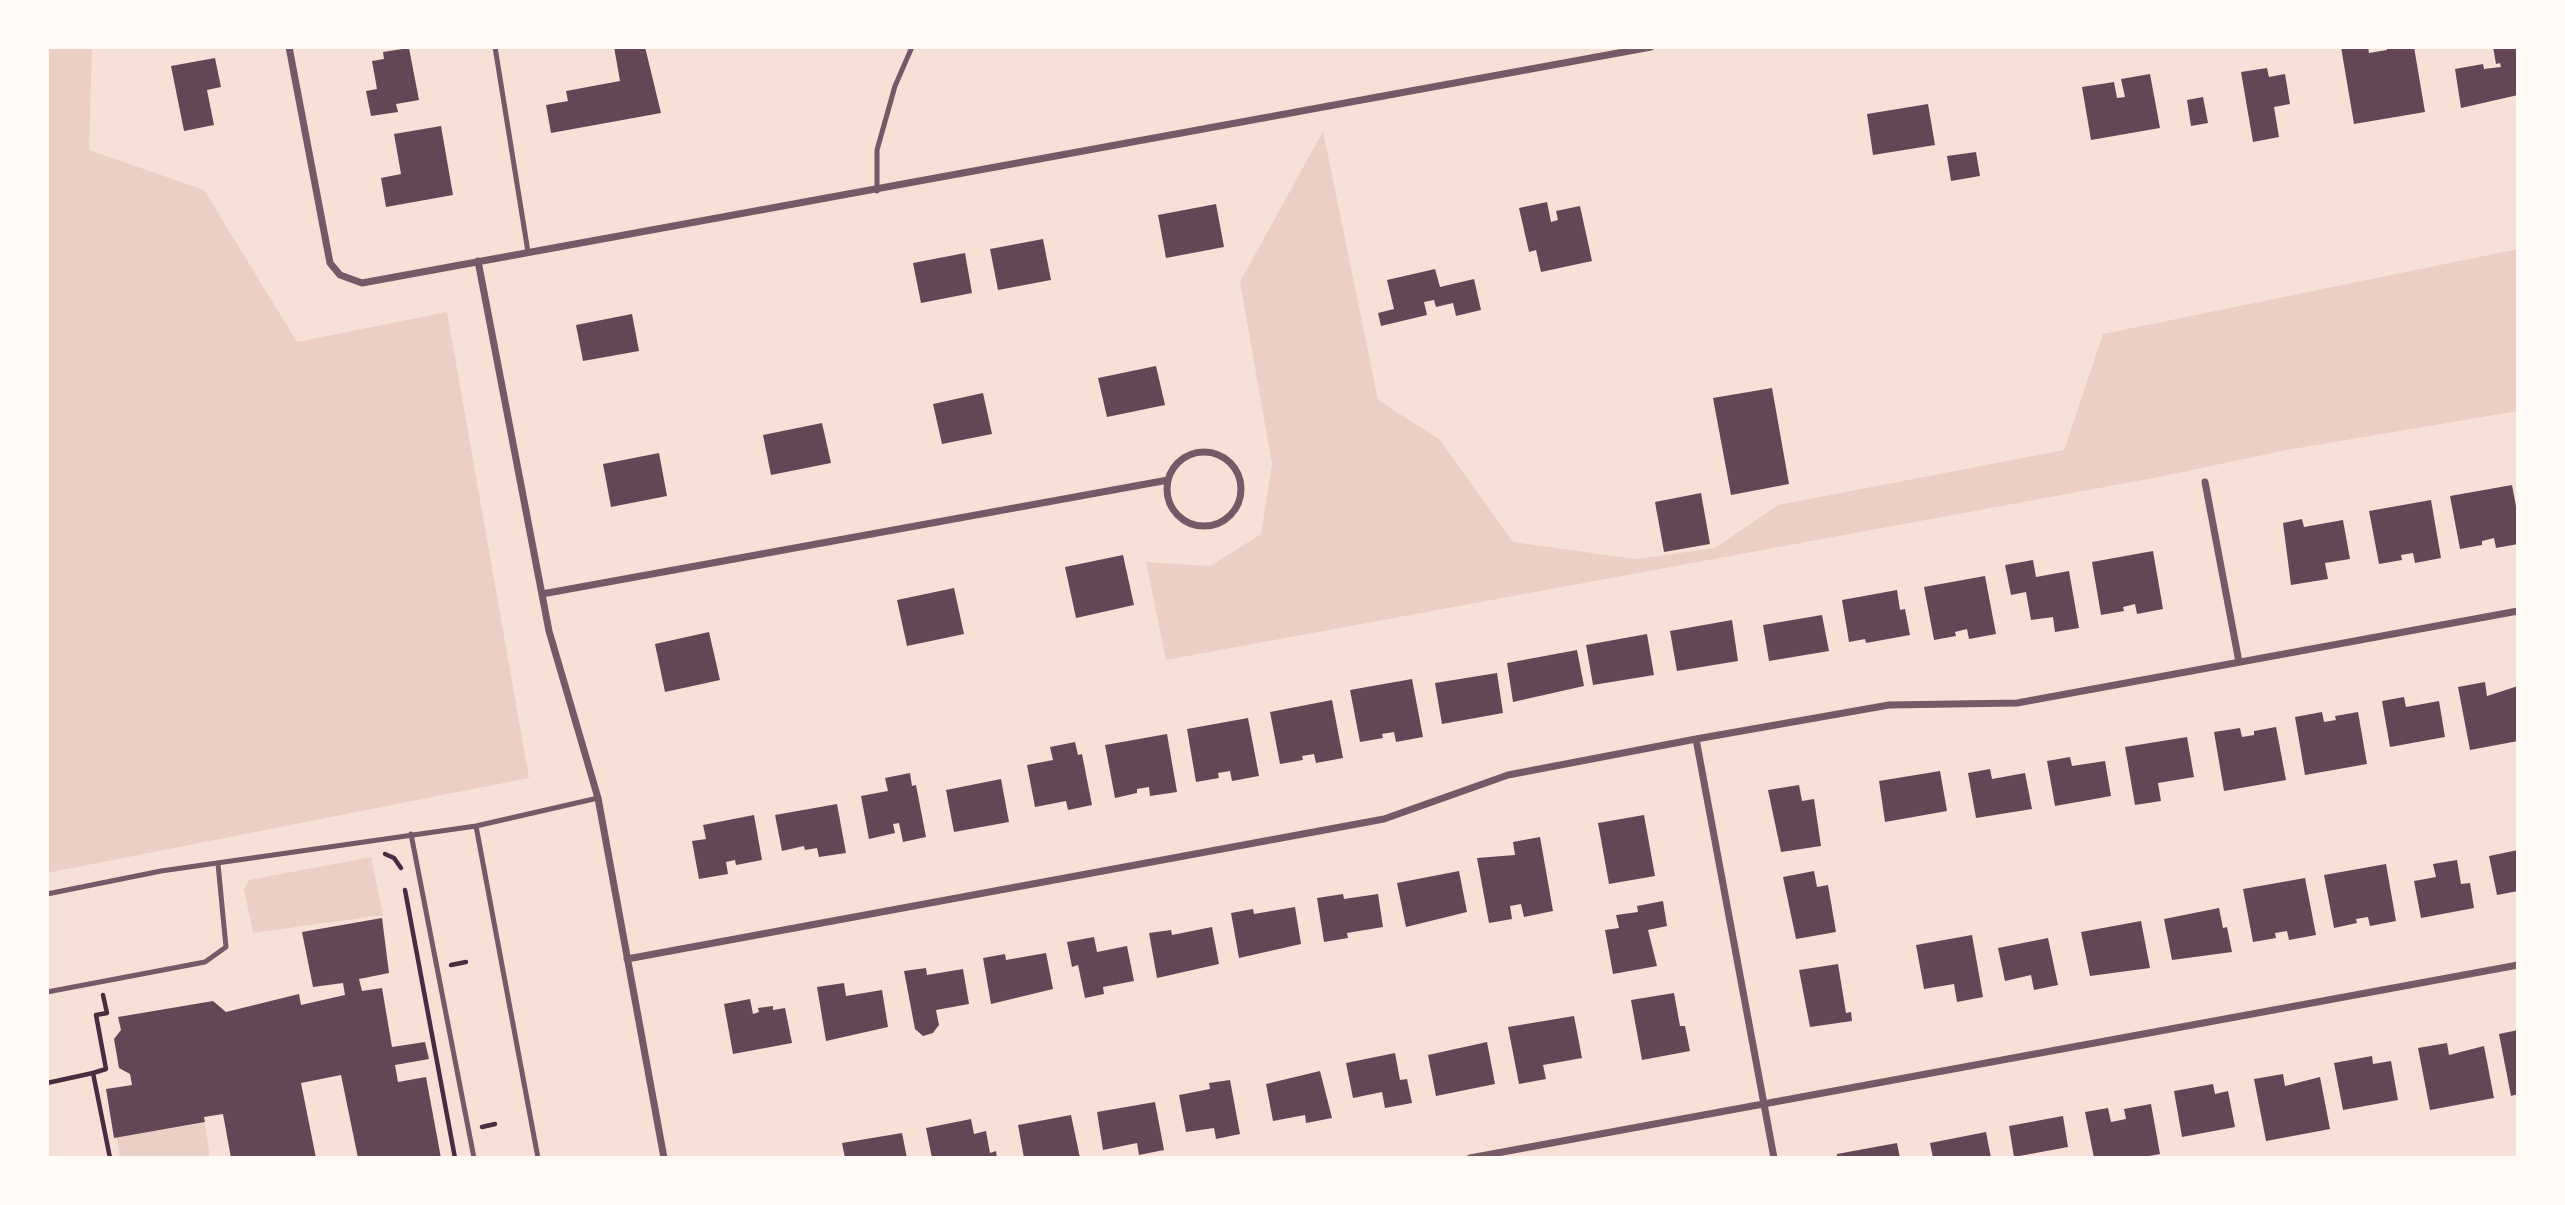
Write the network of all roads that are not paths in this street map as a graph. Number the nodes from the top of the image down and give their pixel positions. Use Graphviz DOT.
graph roads {
  1 [pos="289,47"];
  2 [pos="495,47"];
  3 [pos="912,47"];
  4 [pos="1651,47"];
  5 [pos="877,191"];
  6 [pos="528,252"];
  7 [pos="478,261"];
  8 [pos="1168,480"];
  9 [pos="2205,482"];
  10 [pos="542,594"];
  11 [pos="2518,611"];
  12 [pos="2239,662"];
  13 [pos="1696,739"];
  14 [pos="598,798"];
  15 [pos="476,826"];
  16 [pos="411,834"];
  17 [pos="218,864"];
  18 [pos="47,894"];
  19 [pos="626,959"];
  20 [pos="2518,965"];
  21 [pos="47,992"];
  22 [pos="1764,1102"];
  23 [pos="474,1158"];
  24 [pos="538,1158"];
  25 [pos="664,1158"];
  26 [pos="1470,1158"];
  27 [pos="1774,1158"];
  1 -- 7 [label="street"];
  2 -- 6 [label="lane"];
  3 -- 5 [label="lane"];
  4 -- 5 [label="street"];
  5 -- 6 [label="street"];
  6 -- 7 [label="street"];
  7 -- 10 [label="street"];
  8 -- 8 [label="street"];
  8 -- 10 [label="street"];
  9 -- 12 [label="street"];
  10 -- 14 [label="street"];
  11 -- 12 [label="street"];
  12 -- 13 [label="street"];
  13 -- 19 [label="street"];
  13 -- 22 [label="street"];
  14 -- 15 [label="lane"];
  14 -- 19 [label="street"];
  15 -- 16 [label="lane"];
  15 -- 24 [label="lane"];
  16 -- 17 [label="lane"];
  16 -- 23 [label="lane"];
  17 -- 18 [label="lane"];
  17 -- 21 [label="lane"];
  19 -- 25 [label="street"];
  20 -- 22 [label="street"];
  22 -- 26 [label="street"];
  22 -- 27 [label="street"];
}
